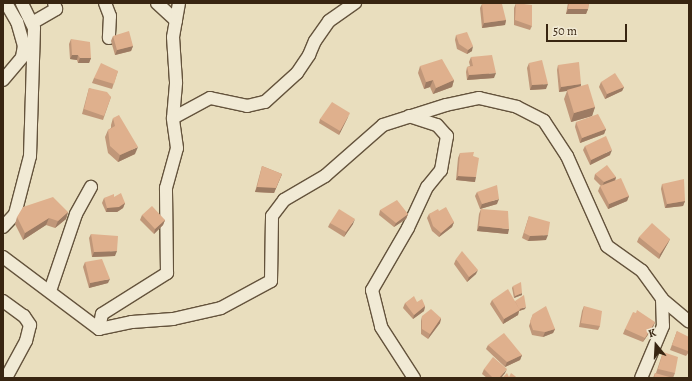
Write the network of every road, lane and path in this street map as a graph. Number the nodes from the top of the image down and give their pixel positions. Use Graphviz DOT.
graph roads {
  1 [pos="6,3"];
  2 [pos="22,3"];
  3 [pos="54,3"];
  4 [pos="105,3"];
  5 [pos="157,3"];
  6 [pos="179,3"];
  7 [pos="355,3"];
  8 [pos="176,21"];
  9 [pos="32,24"];
  10 [pos="109,38"];
  11 [pos="3,80"];
  12 [pos="410,116"];
  13 [pos="173,118"];
  14 [pos="91,187"];
  15 [pos="9,214"];
  16 [pos="3,227"];
  17 [pos="3,257"];
  18 [pos="50,291"];
  19 [pos="662,299"];
  20 [pos="3,301"];
  21 [pos="689,322"];
  22 [pos="99,330"];
  23 [pos="6,378"];
  24 [pos="414,378"];
  25 [pos="641,378"];
  1 -- 11 [label="street"];
  2 -- 9 [label="street"];
  3 -- 9 [label="street"];
  4 -- 10 [label="street"];
  5 -- 8 [label="street"];
  6 -- 8 [label="street"];
  7 -- 13 [label="street"];
  8 -- 13 [label="street"];
  9 -- 15 [label="street"];
  12 -- 19 [label="street"];
  12 -- 22 [label="street"];
  12 -- 24 [label="street"];
  13 -- 22 [label="street"];
  14 -- 18 [label="street"];
  15 -- 16 [label="street"];
  17 -- 18 [label="street"];
  18 -- 22 [label="street"];
  19 -- 21 [label="street"];
  19 -- 25 [label="street"];
  20 -- 23 [label="street"];
}
